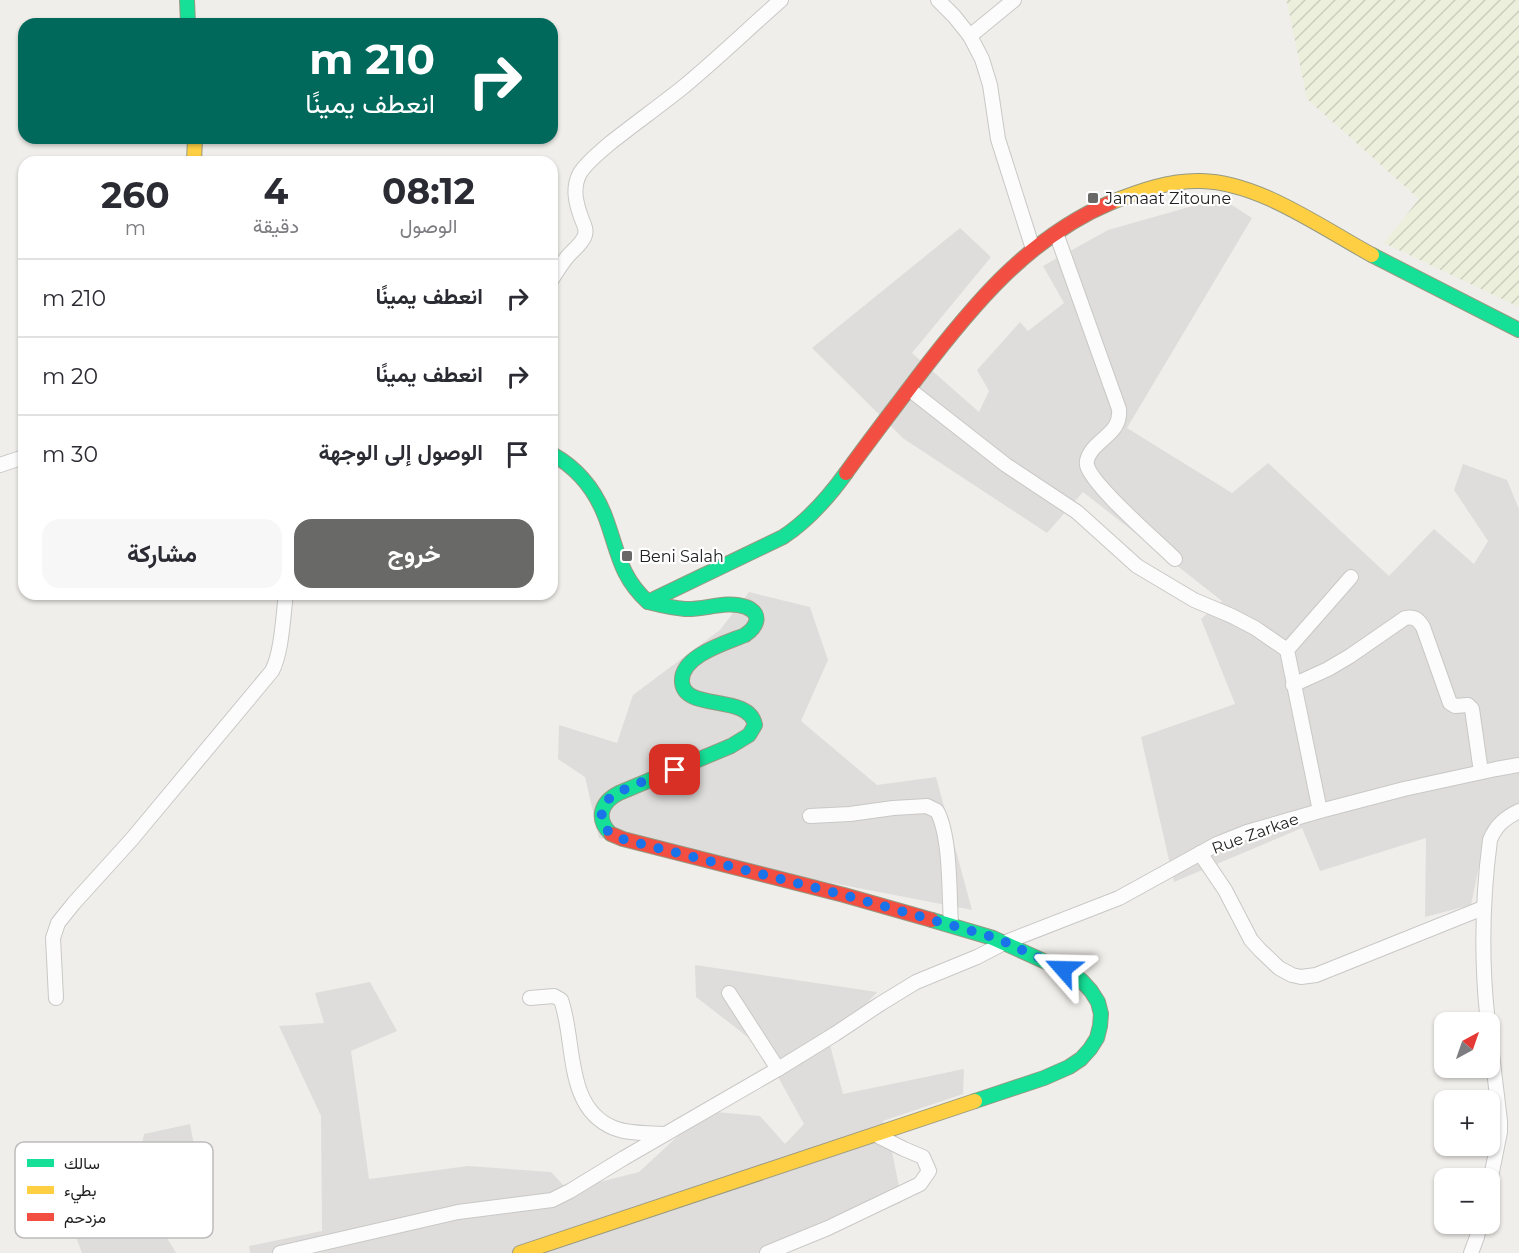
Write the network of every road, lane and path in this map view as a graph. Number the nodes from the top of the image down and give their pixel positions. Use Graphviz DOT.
graph roads {
  1 [pos="187,0"];
  2 [pos="781,0"];
  3 [pos="938,0"];
  4 [pos="1014,0"];
  5 [pos="188,18"];
  6 [pos="970,36"];
  7 [pos="1056,233"];
  8 [pos="1033,249"];
  9 [pos="558,271"];
  10 [pos="1519,330"];
  11 [pos="909,389"];
  12 [pos="558,457"];
  13 [pos="18,459"];
  14 [pos="0,465"];
  15 [pos="1175,559"];
  16 [pos="1351,577"];
  17 [pos="285,600"];
  18 [pos="648,602"];
  19 [pos="1287,650"];
  20 [pos="1293,685"];
  21 [pos="1519,765"];
  22 [pos="1481,772"];
  23 [pos="1320,811"];
  24 [pos="1519,811"];
  25 [pos="810,816"];
  26 [pos="1200,853"];
  27 [pos="1484,908"];
  28 [pos="951,925"];
  29 [pos="1005,942"];
  30 [pos="729,993"];
  31 [pos="56,998"];
  32 [pos="530,998"];
  33 [pos="1487,1012"];
  34 [pos="778,1069"];
  35 [pos="1495,1078"];
  36 [pos="665,1134"];
  37 [pos="876,1135"];
  38 [pos="1493,1168"];
  39 [pos="1478,1234"];
  40 [pos="809,1236"];
  41 [pos="280,1253"];
  42 [pos="520,1253"];
  43 [pos="767,1253"];
  44 [pos="802,1253"];
  45 [pos="1470,1253"];
  1 -- 5 [label="street"];
  2 -- 9 [label="street"];
  3 -- 6 [label="street"];
  4 -- 6 [label="street"];
  6 -- 8 [label="street"];
  7 -- 8 [label="street"];
  7 -- 10 [label="street"];
  7 -- 15 [label="street"];
  8 -- 11 [label="street"];
  11 -- 18 [label="street"];
  11 -- 19 [label="street"];
  12 -- 18 [label="street"];
  13 -- 14 [label="street"];
  16 -- 19 [label="street"];
  17 -- 31 [label="street"];
  18 -- 28 [label="street"];
  19 -- 20 [label="street"];
  20 -- 22 [label="street"];
  20 -- 23 [label="street"];
  21 -- 22 [label="street, Rue Zarkae"];
  22 -- 23 [label="street, Rue Zarkae"];
  23 -- 26 [label="street, Rue Zarkae"];
  24 -- 27 [label="street"];
  25 -- 28 [label="street"];
  26 -- 27 [label="street"];
  26 -- 29 [label="street, Rue Zarkae"];
  27 -- 33 [label="street"];
  28 -- 29 [label="street"];
  29 -- 34 [label="street, Rue Zarkae"];
  29 -- 37 [label="street"];
  30 -- 34 [label="street"];
  32 -- 36 [label="street"];
  34 -- 36 [label="street, Rue Zarkae"];
  35 -- 38 [label="street"];
  36 -- 41 [label="street, Rue Zarkae"];
  37 -- 40 [label="street"];
  37 -- 42 [label="street"];
  39 -- 45 [label="street"];
  40 -- 43 [label="street"];
  40 -- 44 [label="street"];
}
